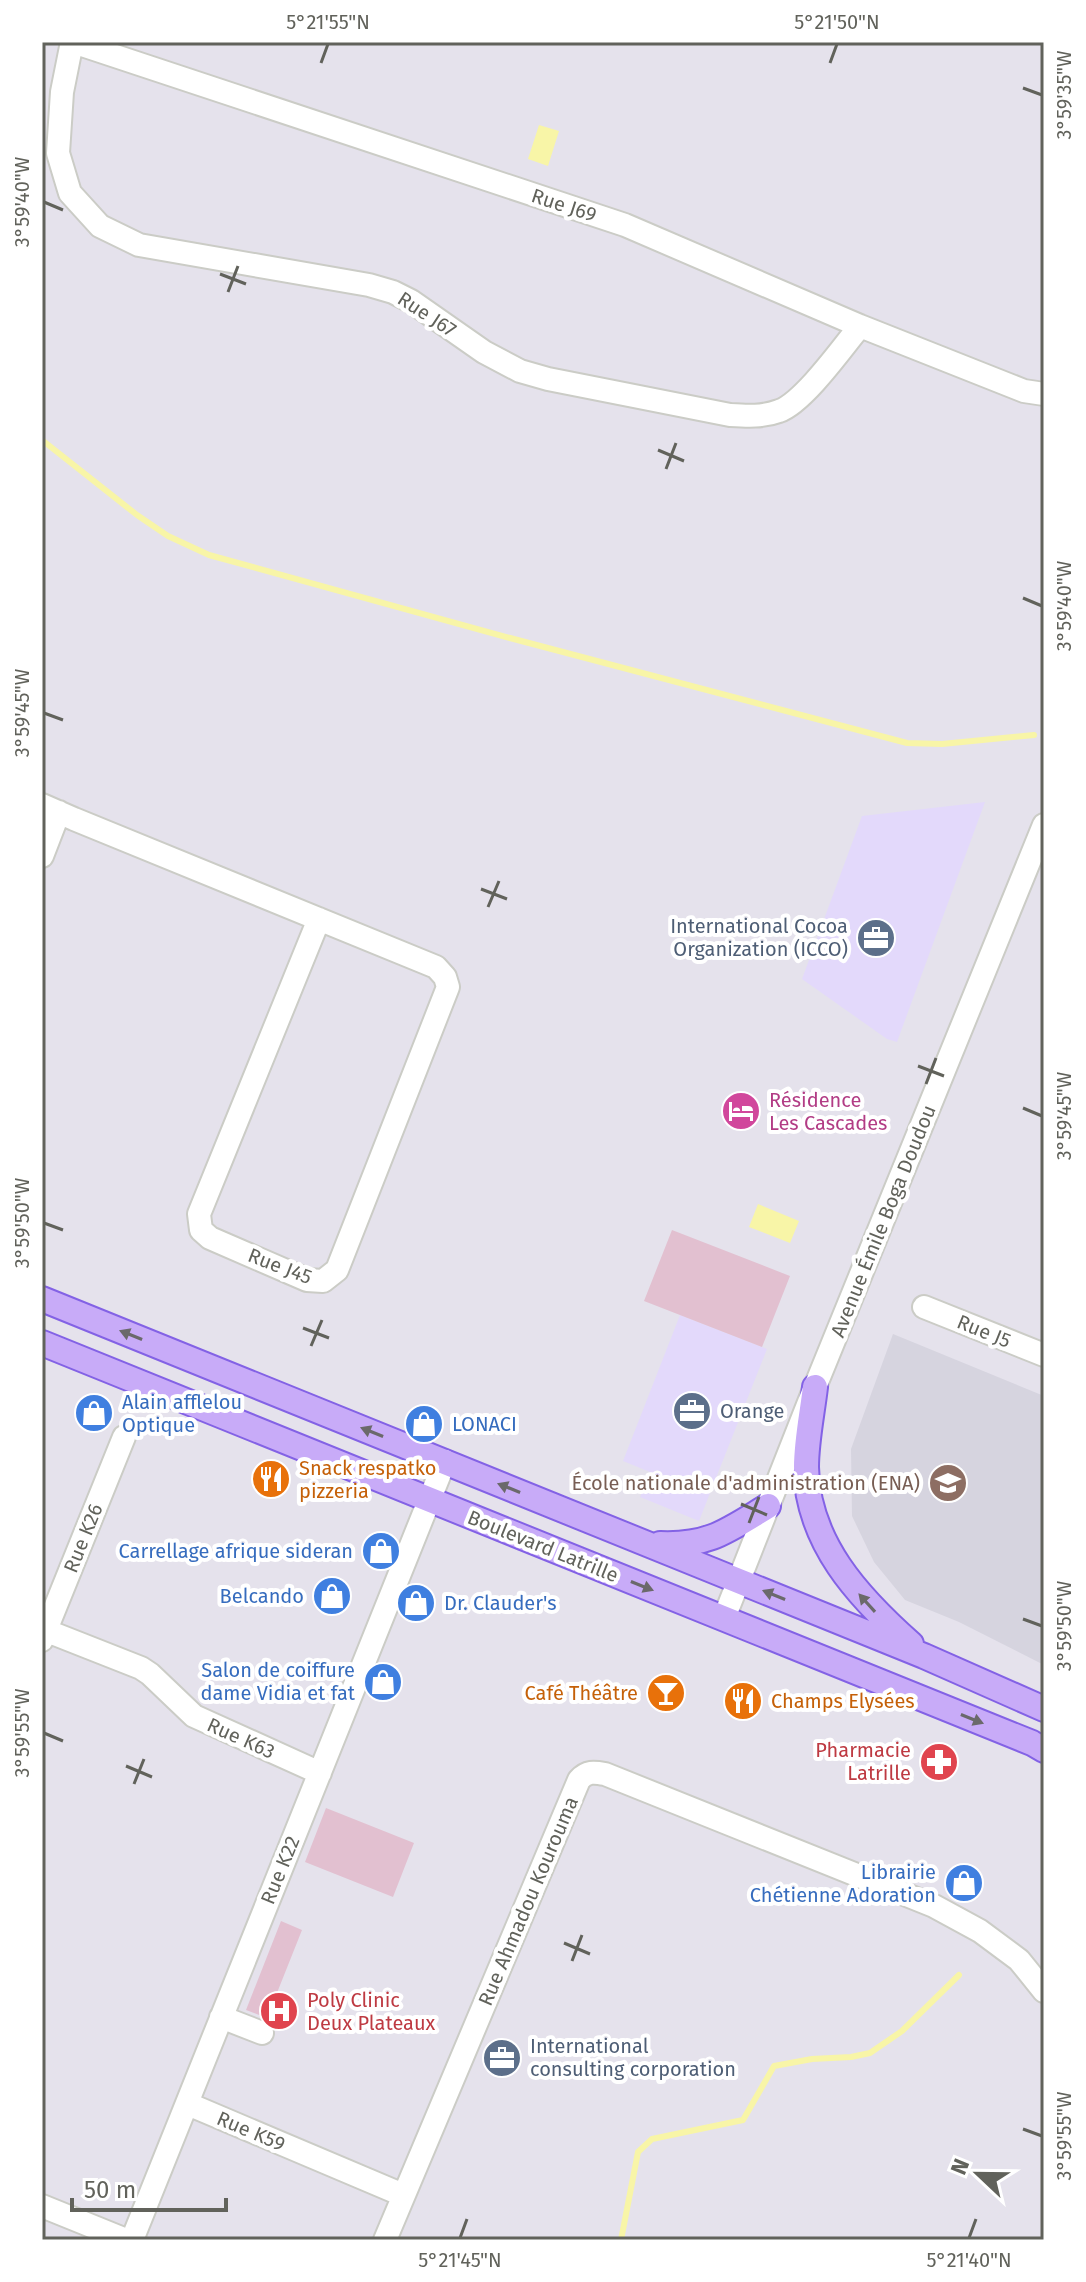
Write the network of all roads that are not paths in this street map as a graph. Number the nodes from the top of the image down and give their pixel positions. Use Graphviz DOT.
graph roads {
  1 [pos="72,42"];
  2 [pos="860,326"];
  3 [pos="1044,394"];
  4 [pos="50,809"];
  5 [pos="1044,825"];
  6 [pos="42,856"];
  7 [pos="319,919"];
  8 [pos="42,1299"];
  9 [pos="924,1307"];
  10 [pos="42,1343"];
  11 [pos="1044,1355"];
  12 [pos="815,1387"];
  13 [pos="124,1437"];
  14 [pos="445,1461"];
  15 [pos="430,1501"];
  16 [pos="768,1506"];
  17 [pos="650,1544"];
  18 [pos="739,1581"];
  19 [pos="724,1618"];
  20 [pos="43,1633"];
  21 [pos="924,1656"];
  22 [pos="1044,1709"];
  23 [pos="1044,1750"];
  24 [pos="320,1773"];
  25 [pos="1044,1991"];
  26 [pos="221,2017"];
  27 [pos="262,2033"];
  28 [pos="188,2104"];
  29 [pos="403,2195"];
  30 [pos="42,2206"];
  31 [pos="126,2240"];
  32 [pos="132,2240"];
  33 [pos="385,2240"];
  1 -- 2 [label="street, Rue J69"];
  1 -- 2 [label="street, Rue J67"];
  2 -- 3 [label="street, Rue J69"];
  4 -- 6 [label="street"];
  4 -- 7 [label="street, Rue J45"];
  5 -- 12 [label="street, Avenue Émile Boga Doudou"];
  7 -- 7 [label="street, Rue J45"];
  14 -- 8 [label="main road, Boulevard Latrille, one-way"];
  9 -- 11 [label="street, Rue J5"];
  10 -- 15 [label="main road, Boulevard Latrille"];
  12 -- 16 [label="street, Avenue Émile Boga Doudou"];
  21 -- 12 [label="main road, one-way"];
  13 -- 20 [label="street, Rue K26"];
  14 -- 15 [label="street, Rue K22"];
  17 -- 14 [label="main road, Boulevard Latrille, one-way"];
  15 -- 19 [label="main road, Boulevard Latrille, one-way"];
  15 -- 24 [label="street, Rue K22"];
  16 -- 17 [label="main road"];
  16 -- 18 [label="street, Avenue Émile Boga Doudou"];
  17 -- 18 [label="main road, Boulevard Latrille"];
  18 -- 19 [label="street, Avenue Émile Boga Doudou"];
  21 -- 18 [label="main road, one-way"];
  19 -- 23 [label="main road, Boulevard Latrille, one-way"];
  20 -- 24 [label="street, Rue K63"];
  21 -- 22 [label="main road"];
  24 -- 26 [label="street, Rue K22"];
  25 -- 29 [label="street, Rue Ahmadou Kourouma"];
  26 -- 27 [label="street"];
  26 -- 28 [label="street, Rue K22"];
  28 -- 29 [label="street, Rue K59"];
  28 -- 32 [label="street, Rue K22"];
  29 -- 33 [label="street, Rue Ahmadou Kourouma"];
  30 -- 31 [label="street"];
}
